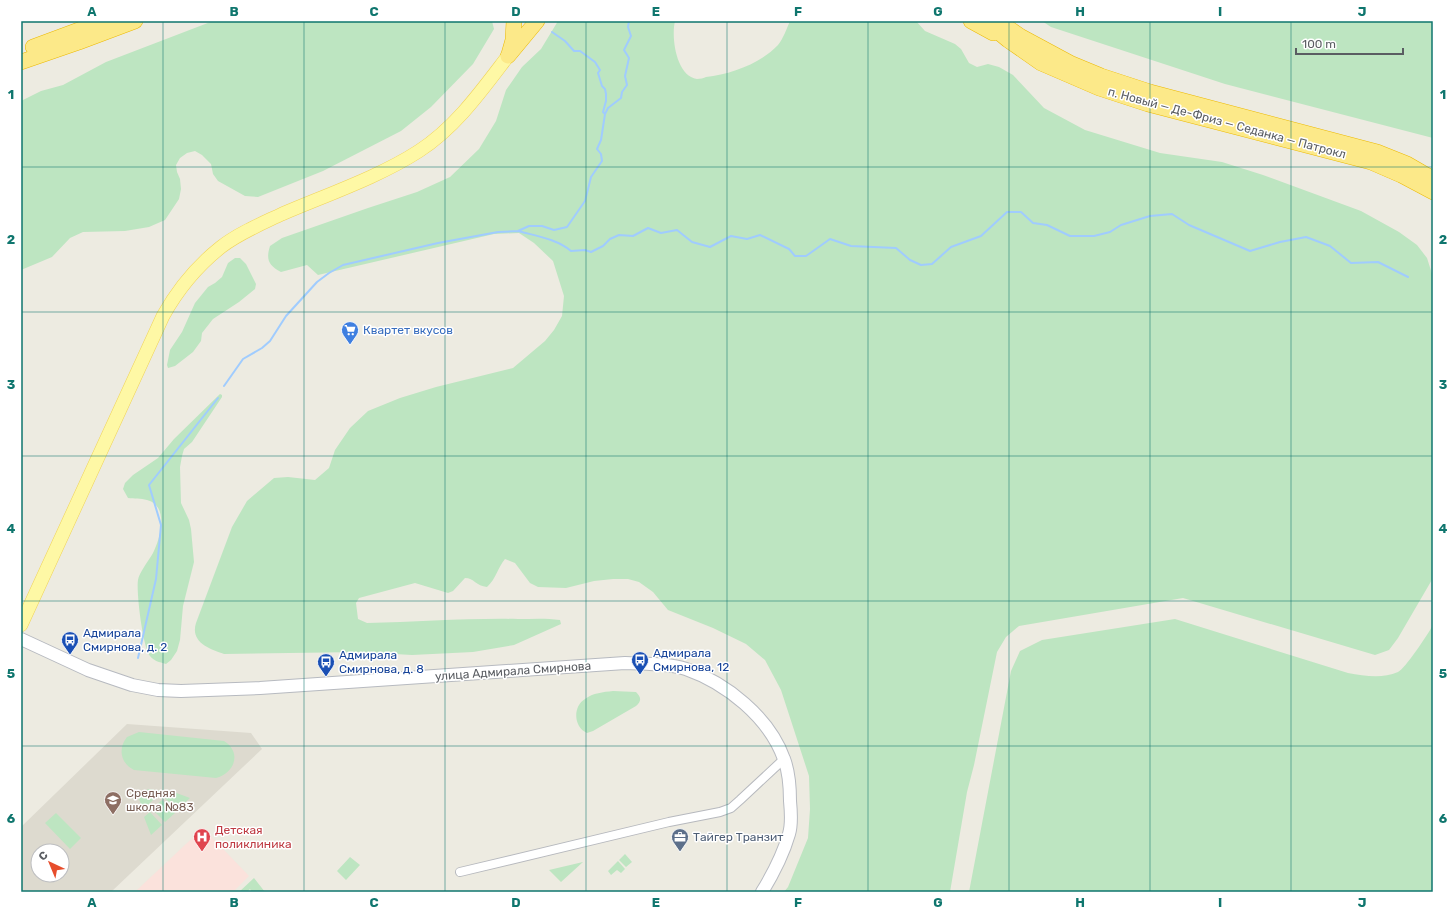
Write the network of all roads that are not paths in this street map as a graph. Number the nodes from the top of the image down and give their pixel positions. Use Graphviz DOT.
graph roads {
  1 [pos="103,21"];
  2 [pos="135,21"];
  3 [pos="514,21"];
  4 [pos="537,21"];
  5 [pos="971,21"];
  6 [pos="985,21"];
  7 [pos="998,21"];
  8 [pos="1008,40"];
  9 [pos="21,52"];
  10 [pos="508,56"];
  11 [pos="21,62"];
  12 [pos="1433,179"];
  13 [pos="1433,192"];
  14 [pos="21,625"];
  15 [pos="21,639"];
  16 [pos="784,759"];
  17 [pos="460,872"];
  18 [pos="762,892"];
  1 -- 9 [label="highway"];
  2 -- 11 [label="highway"];
  3 -- 10 [label="highway"];
  4 -- 10 [label="highway"];
  5 -- 8 [label="highway"];
  6 -- 8 [label="highway, п. Новый — Де-Фриз — Седанка — Патрокл"];
  7 -- 12 [label="highway, п. Новый — Де-Фриз — Седанка — Патрокл"];
  8 -- 13 [label="highway, п. Новый — Де-Фриз — Седанка — Патрокл"];
  10 -- 14 [label="main road"];
  15 -- 16 [label="street, улица Адмирала Смирнова"];
  16 -- 17 [label="street"];
  16 -- 18 [label="street, улица Адмирала Смирнова"];
}
